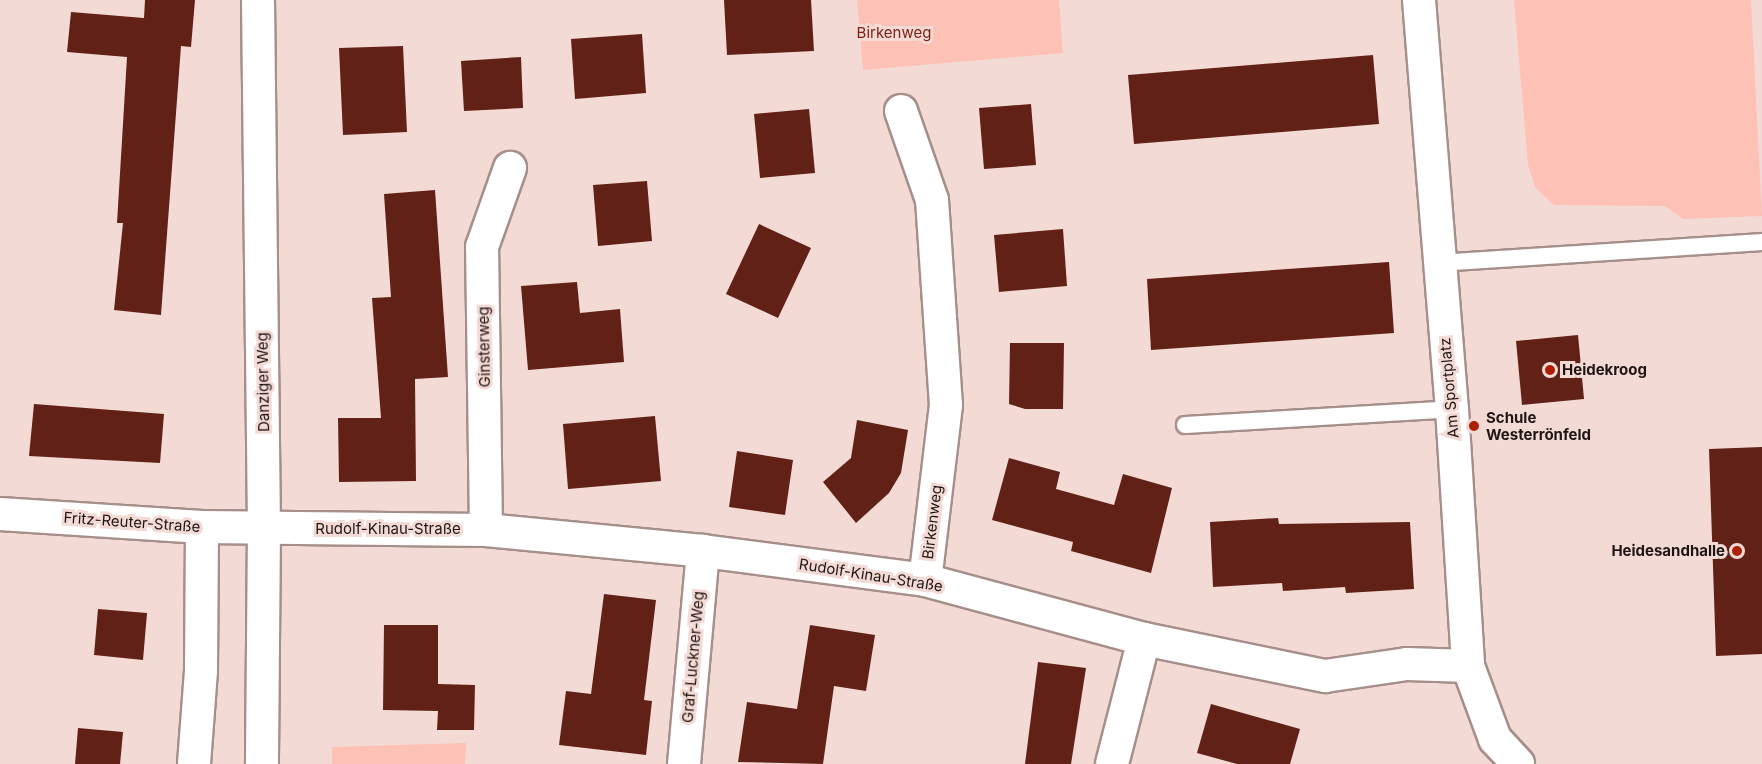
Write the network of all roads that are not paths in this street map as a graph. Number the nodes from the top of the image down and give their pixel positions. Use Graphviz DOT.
graph roads {
  1 [pos="258,0"];
  2 [pos="1419,0"];
  3 [pos="901,111"];
  4 [pos="510,168"];
  5 [pos="1762,242"];
  6 [pos="1438,263"];
  7 [pos="1452,410"];
  8 [pos="1185,425"];
  9 [pos="0,514"];
  10 [pos="202,526"];
  11 [pos="264,528"];
  12 [pos="486,530"];
  13 [pos="703,551"];
  14 [pos="925,580"];
  15 [pos="1144,639"];
  16 [pos="1468,666"];
  17 [pos="194,764"];
  18 [pos="262,764"];
  19 [pos="684,764"];
  20 [pos="1112,764"];
  21 [pos="1518,764"];
  1 -- 11 [label="street, Danziger Weg"];
  2 -- 6 [label="street, Am Sportplatz"];
  3 -- 14 [label="street, Birkenweg"];
  4 -- 12 [label="street, Ginsterweg"];
  5 -- 6 [label="lane"];
  6 -- 7 [label="street, Am Sportplatz"];
  7 -- 8 [label="lane"];
  7 -- 16 [label="street, Am Sportplatz"];
  9 -- 10 [label="street, Fritz-Reuter-Straße"];
  10 -- 11 [label="street, Fritz-Reuter-Straße"];
  10 -- 17 [label="street"];
  11 -- 12 [label="street, Rudolf-Kinau-Straße"];
  11 -- 18 [label="street, Danziger Weg"];
  12 -- 13 [label="street, Rudolf-Kinau-Straße"];
  13 -- 14 [label="street, Rudolf-Kinau-Straße"];
  13 -- 19 [label="street, Graf-Luckner-Weg"];
  14 -- 15 [label="street, Rudolf-Kinau-Straße"];
  15 -- 16 [label="street, Rudolf-Kinau-Straße"];
  15 -- 20 [label="street"];
  16 -- 21 [label="street, Am Sportplatz"];
}
